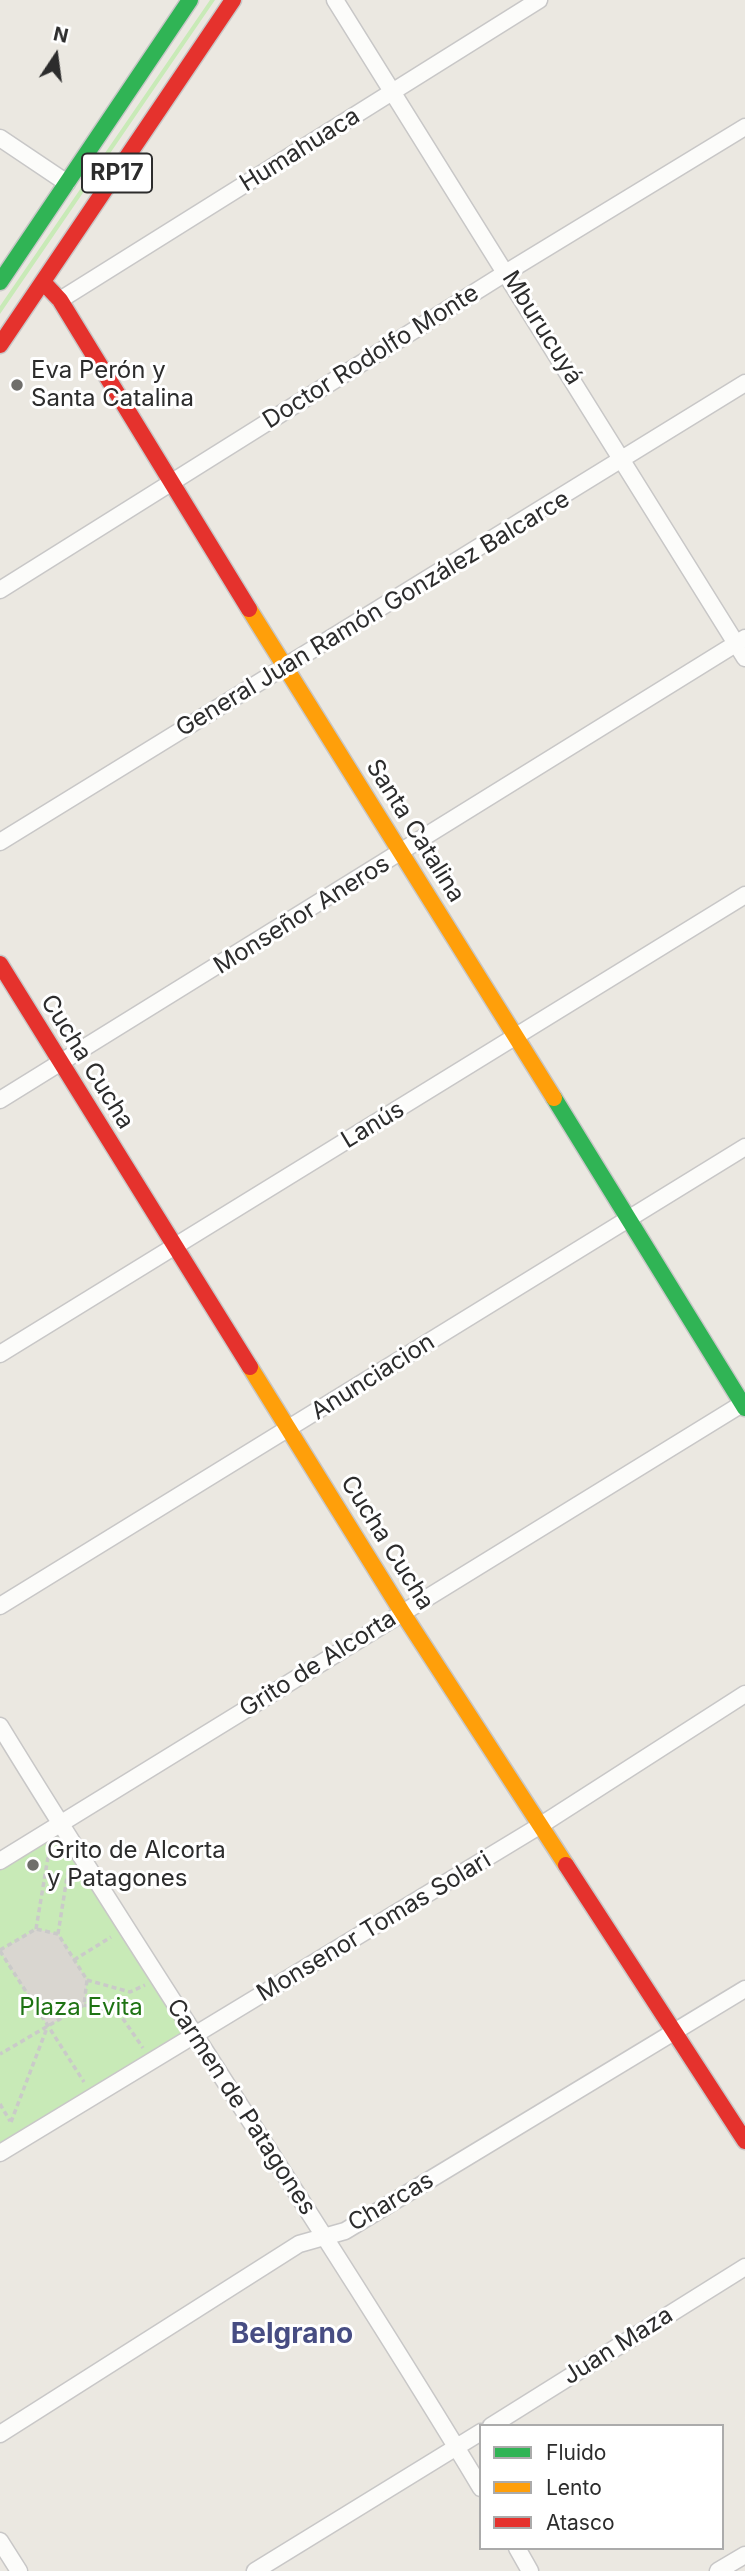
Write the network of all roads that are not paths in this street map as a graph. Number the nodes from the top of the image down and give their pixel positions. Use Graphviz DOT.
graph roads {
  1 [pos="190,0"];
  2 [pos="233,0"];
  3 [pos="335,0"];
  4 [pos="539,0"];
  5 [pos="391,93"];
  6 [pos="745,127"];
  7 [pos="0,138"];
  8 [pos="67,183"];
  9 [pos="507,272"];
  10 [pos="0,282"];
  11 [pos="43,282"];
  12 [pos="60,300"];
  13 [pos="0,345"];
  14 [pos="745,383"];
  15 [pos="623,461"];
  16 [pos="171,482"];
  17 [pos="0,590"];
  18 [pos="741,641"];
  19 [pos="745,659"];
  20 [pos="285,668"];
  21 [pos="0,842"];
  22 [pos="403,853"];
  23 [pos="745,895"];
  24 [pos="0,964"];
  25 [pos="516,1038"];
  26 [pos="60,1063"];
  27 [pos="0,1100"];
  28 [pos="745,1147"];
  29 [pos="630,1219"];
  30 [pos="175,1245"];
  31 [pos="0,1354"];
  32 [pos="744,1404"];
  33 [pos="289,1429"];
  34 [pos="0,1606"];
  35 [pos="402,1612"];
  36 [pos="745,1694"];
  37 [pos="0,1726"];
  38 [pos="56,1825"];
  39 [pos="541,1825"];
  40 [pos="0,1861"];
  41 [pos="745,1989"];
  42 [pos="675,2032"];
  43 [pos="194,2036"];
  44 [pos="745,2141"];
  45 [pos="0,2153"];
  46 [pos="325,2236"];
  47 [pos="745,2267"];
  48 [pos="494,2424"];
  49 [pos="479,2433"];
  50 [pos="0,2434"];
  51 [pos="456,2447"];
  52 [pos="479,2485"];
  53 [pos="0,2541"];
  54 [pos="518,2550"];
  55 [pos="745,2555"];
  56 [pos="19,2571"];
  57 [pos="255,2571"];
  58 [pos="530,2571"];
  59 [pos="718,2571"];
  1 -- 8 [label="street, RP17"];
  2 -- 11 [label="street, RP17"];
  3 -- 5 [label="street, Mburucuyá"];
  4 -- 5 [label="street, Humahuaca"];
  5 -- 9 [label="street, Mburucuyá"];
  5 -- 12 [label="street, Humahuaca"];
  6 -- 9 [label="street, Doctor Rodolfo Monte"];
  7 -- 8 [label="street"];
  8 -- 10 [label="street, RP17"];
  9 -- 15 [label="street, Mburucuyá"];
  9 -- 16 [label="street, Doctor Rodolfo Monte"];
  11 -- 12 [label="street, Santa Catalina"];
  11 -- 13 [label="street, RP17"];
  12 -- 16 [label="street, Santa Catalina"];
  14 -- 15 [label="street, General Juan Ramón González Balcarce"];
  15 -- 18 [label="street, Mburucuyá"];
  15 -- 20 [label="street, General Juan Ramón González Balcarce"];
  16 -- 17 [label="street, Doctor Rodolfo Monte"];
  16 -- 20 [label="street, Santa Catalina"];
  18 -- 19 [label="street, Mburucuyá"];
  18 -- 22 [label="street, Monseñor Aneros"];
  20 -- 21 [label="street, General Juan Ramón González Balcarce"];
  20 -- 22 [label="street, Santa Catalina"];
  22 -- 25 [label="street, Santa Catalina"];
  22 -- 26 [label="street, Monseñor Aneros"];
  23 -- 25 [label="street, Lanús"];
  24 -- 26 [label="street, Cucha Cucha"];
  25 -- 29 [label="street, Santa Catalina"];
  25 -- 30 [label="street, Lanús"];
  26 -- 27 [label="street, Monseñor Aneros"];
  26 -- 30 [label="street, Cucha Cucha"];
  28 -- 29 [label="street, Anunciacion"];
  29 -- 32 [label="street, Santa Catalina"];
  29 -- 33 [label="street, Anunciacion"];
  30 -- 31 [label="street, Lanús"];
  30 -- 33 [label="street, Cucha Cucha"];
  32 -- 35 [label="street, Grito de Alcorta"];
  33 -- 34 [label="street, Anunciacion"];
  33 -- 35 [label="street, Cucha Cucha"];
  35 -- 38 [label="street, Grito de Alcorta"];
  35 -- 39 [label="street, Cucha Cucha"];
  36 -- 39 [label="street, Monsenor Tomas Solari"];
  37 -- 38 [label="street, Carmen de Patagones"];
  38 -- 40 [label="street, Grito de Alcorta"];
  38 -- 43 [label="street, Carmen de Patagones"];
  39 -- 42 [label="street, Cucha Cucha"];
  39 -- 43 [label="street, Monsenor Tomas Solari"];
  41 -- 42 [label="street, Charcas"];
  42 -- 44 [label="street, Cucha Cucha"];
  42 -- 46 [label="street, Charcas"];
  43 -- 45 [label="street, Monsenor Tomas Solari"];
  43 -- 46 [label="street, Carmen de Patagones"];
  46 -- 50 [label="street, Charcas"];
  46 -- 51 [label="street, Carmen de Patagones"];
  47 -- 48 [label="street, Juan Maza"];
  49 -- 51 [label="street"];
  51 -- 52 [label="street, Carmen de Patagones"];
  51 -- 57 [label="street"];
  53 -- 56 [label="street"];
  54 -- 58 [label="street"];
  55 -- 59 [label="street"];
}
